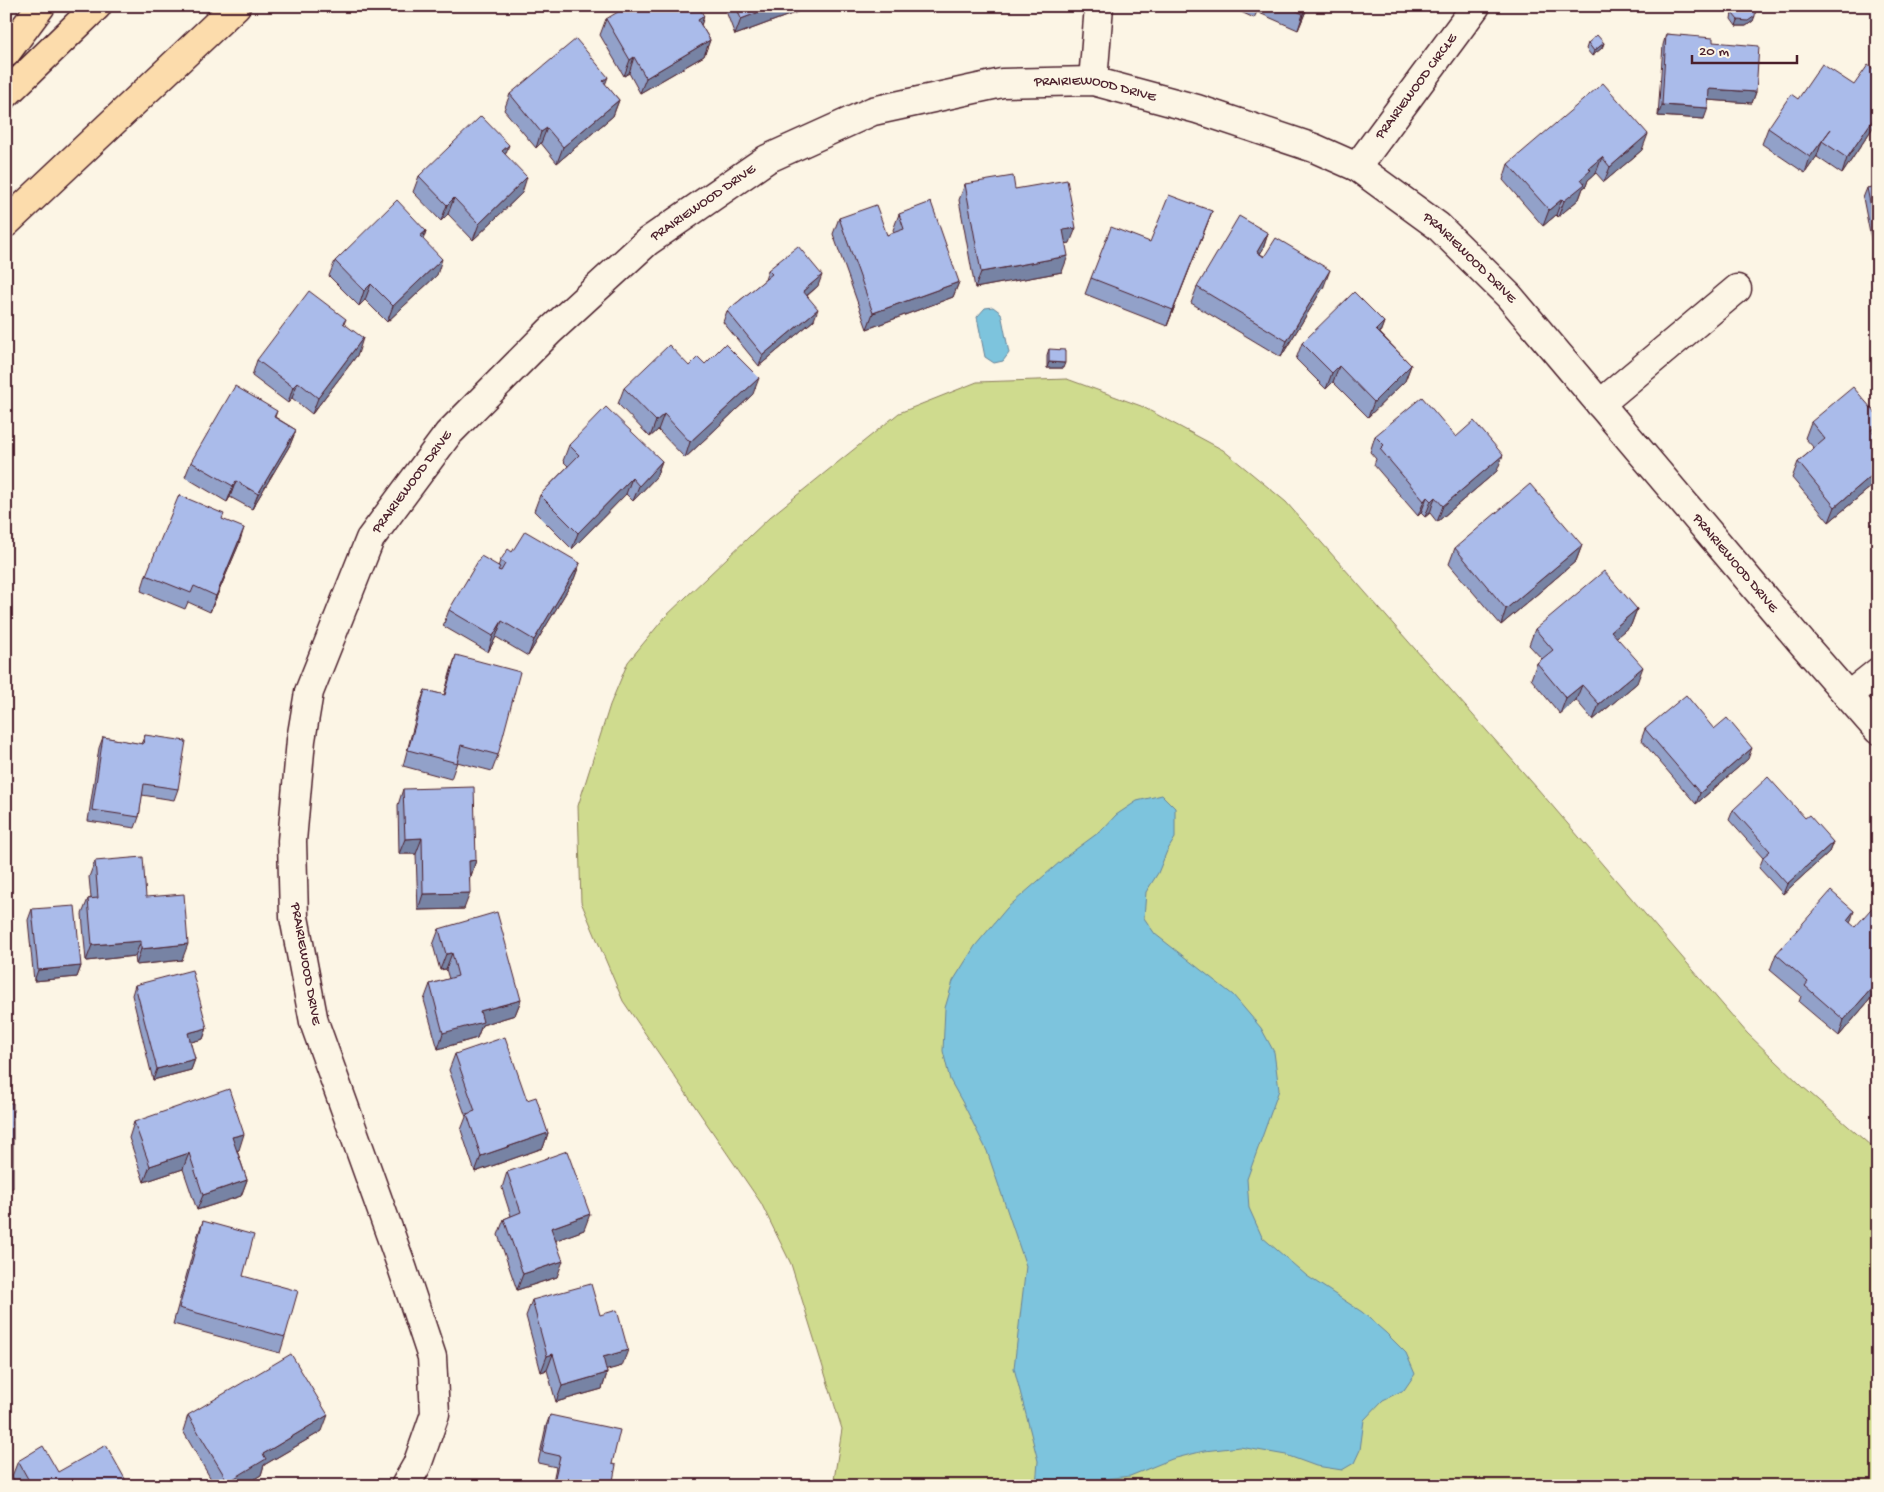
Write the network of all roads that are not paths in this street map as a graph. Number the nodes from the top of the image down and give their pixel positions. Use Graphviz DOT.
graph roads {
  1 [pos="41,6"];
  2 [pos="97,6"];
  3 [pos="236,6"];
  4 [pos="1099,6"];
  5 [pos="1476,6"];
  6 [pos="6,53"];
  7 [pos="1093,81"];
  8 [pos="6,94"];
  9 [pos="1357,167"];
  10 [pos="6,223"];
  11 [pos="1737,289"];
  12 [pos="1600,404"];
  13 [pos="1878,672"];
  14 [pos="1848,696"];
  15 [pos="1878,730"];
  16 [pos="405,1486"];
  1 -- 6 [label="highway"];
  2 -- 8 [label="highway"];
  3 -- 10 [label="highway"];
  4 -- 7 [label="street"];
  5 -- 9 [label="street, PRAIRIEWOOD CIRCLE"];
  7 -- 9 [label="street, PRAIRIEWOOD DRIVE"];
  7 -- 16 [label="street, PRAIRIEWOOD DRIVE"];
  9 -- 12 [label="street, PRAIRIEWOOD DRIVE"];
  11 -- 12 [label="street"];
  12 -- 14 [label="street, PRAIRIEWOOD DRIVE"];
  13 -- 14 [label="street"];
  14 -- 15 [label="street, PRAIRIEWOOD DRIVE"];
}
